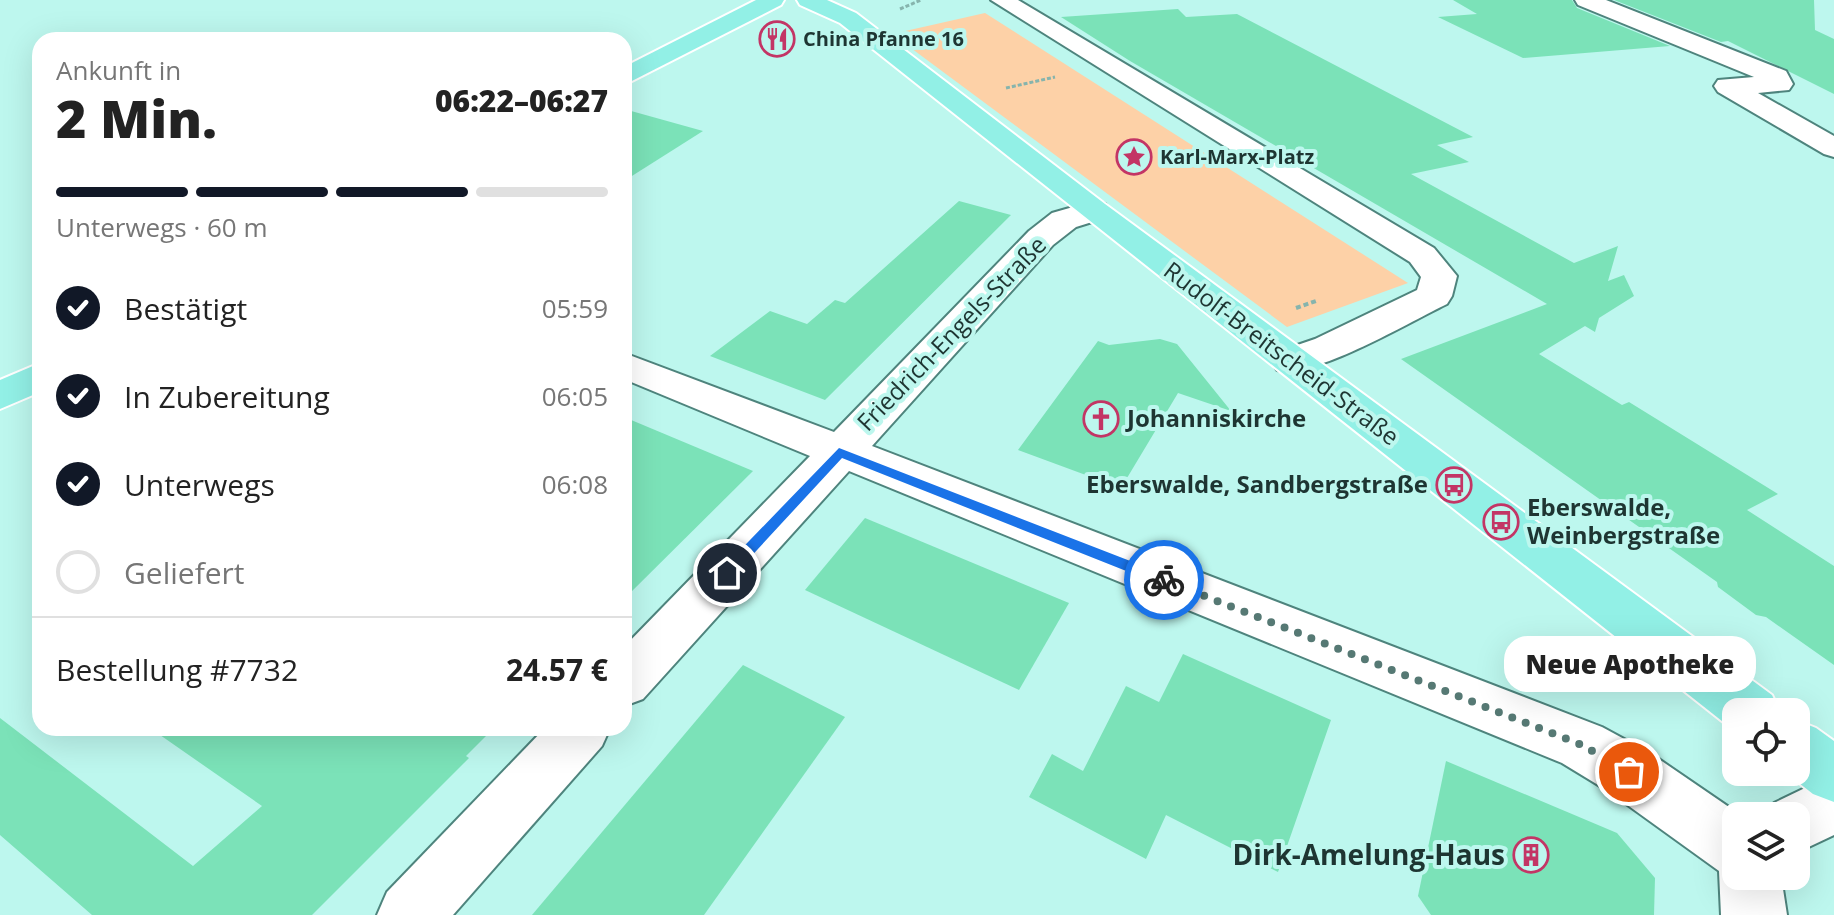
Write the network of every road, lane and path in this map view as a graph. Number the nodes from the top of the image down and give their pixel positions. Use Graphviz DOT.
graph roads {
  1 [pos="773,0"];
  2 [pos="808,0"];
  3 [pos="1002,0"];
  4 [pos="1586,0"];
  5 [pos="632,73"];
  6 [pos="1834,148"];
  7 [pos="1094,211"];
  8 [pos="1291,361"];
  9 [pos="632,368"];
  10 [pos="32,380"];
  11 [pos="0,396"];
  12 [pos="839,452"];
  13 [pos="632,674"];
  14 [pos="1734,698"];
  15 [pos="575,736"];
  16 [pos="1810,757"];
  17 [pos="1834,775"];
  18 [pos="1834,802"];
  19 [pos="1810,816"];
  20 [pos="1722,838"];
  21 [pos="1751,890"];
  22 [pos="410,915"];
  23 [pos="1754,915"];
  1 -- 5 [label="main road"];
  2 -- 7 [label="main road, Rudolf-Breitscheid-Straße"];
  3 -- 8 [label="street"];
  4 -- 6 [label="street"];
  7 -- 8 [label="main road, Rudolf-Breitscheid-Straße"];
  7 -- 12 [label="street, Friedrich-Engels-Straße"];
  8 -- 14 [label="main road, Rudolf-Breitscheid-Straße"];
  9 -- 12 [label="street"];
  10 -- 11 [label="main road"];
  12 -- 13 [label="street, Friedrich-Engels-Straße"];
  12 -- 20 [label="street"];
  15 -- 22 [label="street"];
  16 -- 17 [label="main road"];
  18 -- 19 [label="street"];
  21 -- 23 [label="street"];
}
